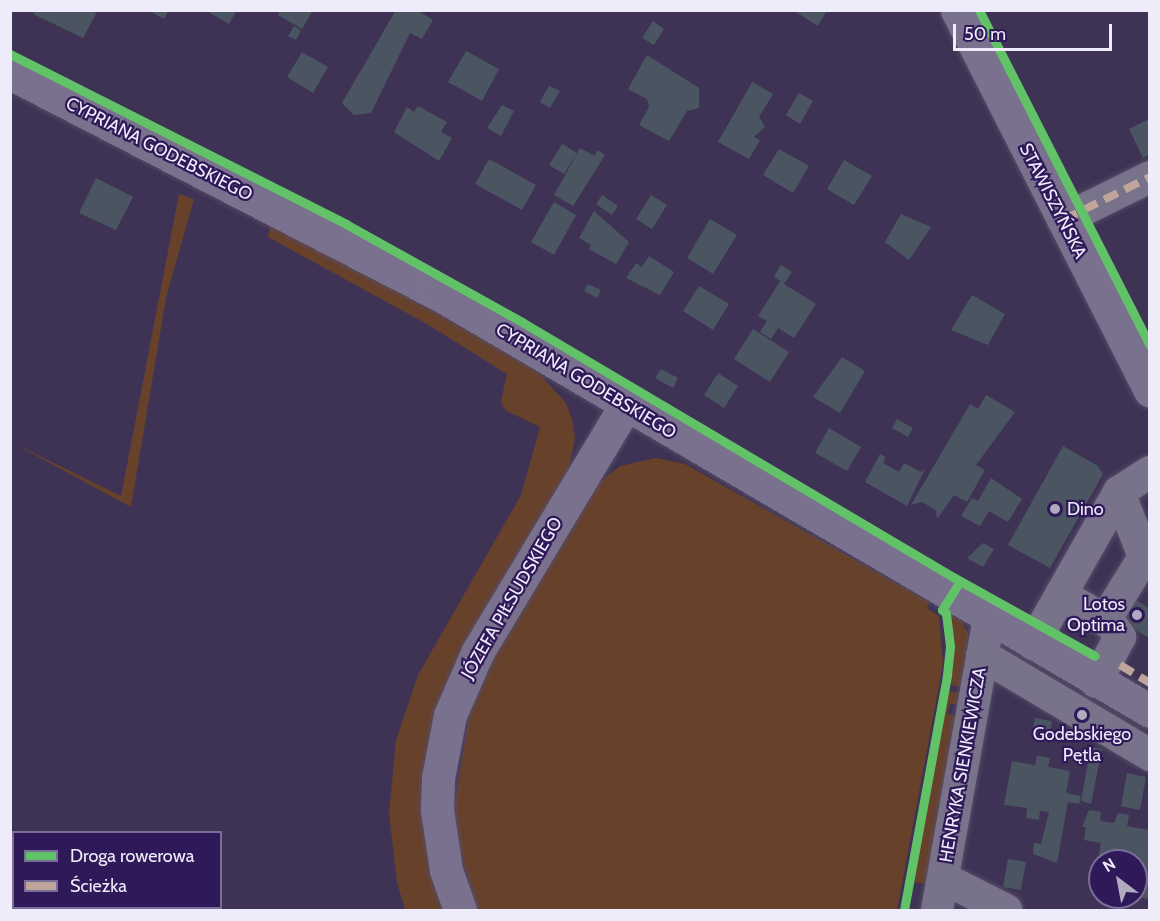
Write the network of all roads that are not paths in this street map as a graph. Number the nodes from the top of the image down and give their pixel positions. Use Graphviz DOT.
graph roads {
  1 [pos="957,10"];
  2 [pos="10,73"];
  3 [pos="1149,177"];
  4 [pos="1063,220"];
  5 [pos="1148,384"];
  6 [pos="626,405"];
  7 [pos="1149,472"];
  8 [pos="1119,492"];
  9 [pos="1061,594"];
  10 [pos="989,619"];
  11 [pos="1105,620"];
  12 [pos="1033,644"];
  13 [pos="982,655"];
  14 [pos="1096,682"];
  15 [pos="1149,711"];
  16 [pos="1136,733"];
  17 [pos="1149,755"];
  18 [pos="943,878"];
  19 [pos="460,910"];
  20 [pos="937,910"];
  21 [pos="1006,910"];
  1 -- 4 [label="main road, STAWISZYŃSKA"];
  2 -- 6 [label="main road, CYPRIANA GODEBSKIEGO"];
  3 -- 4 [label="street"];
  4 -- 5 [label="main road, STAWISZYŃSKA"];
  6 -- 10 [label="main road, CYPRIANA GODEBSKIEGO"];
  6 -- 19 [label="main road, JÓZEFA PIŁSUDSKIEGO"];
  7 -- 8 [label="street"];
  8 -- 9 [label="street"];
  8 -- 11 [label="street"];
  9 -- 11 [label="street"];
  9 -- 12 [label="street"];
  10 -- 12 [label="main road, CYPRIANA GODEBSKIEGO"];
  10 -- 13 [label="street, HENRYKA SIENKIEWICZA"];
  11 -- 14 [label="street"];
  12 -- 14 [label="main road, CYPRIANA GODEBSKIEGO"];
  13 -- 16 [label="street"];
  13 -- 18 [label="street, HENRYKA SIENKIEWICZA"];
  14 -- 15 [label="main road, CYPRIANA GODEBSKIEGO"];
  16 -- 17 [label="street"];
  18 -- 20 [label="street, HENRYKA SIENKIEWICZA"];
  18 -- 21 [label="street"];
}
